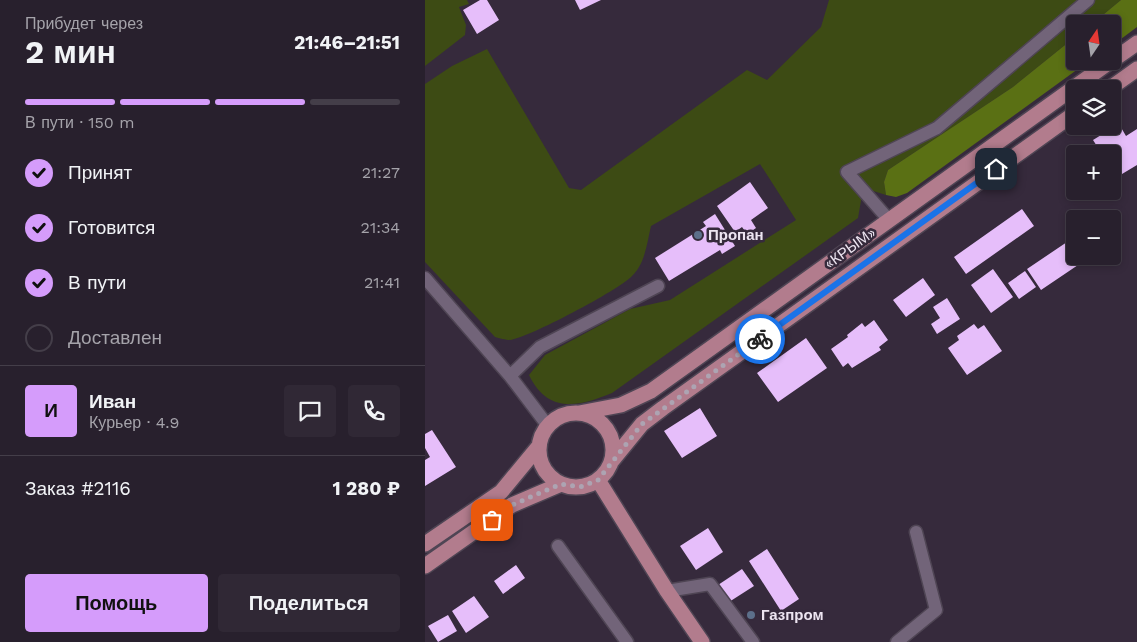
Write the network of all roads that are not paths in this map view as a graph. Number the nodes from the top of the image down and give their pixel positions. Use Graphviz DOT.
graph roads {
  1 [pos="1088,0"];
  2 [pos="1137,43"];
  3 [pos="1121,55"];
  4 [pos="1137,69"];
  5 [pos="1099,70"];
  6 [pos="1121,80"];
  7 [pos="1066,119"];
  8 [pos="889,220"];
  9 [pos="425,278"];
  10 [pos="658,286"];
  11 [pos="510,376"];
  12 [pos="579,413"];
  13 [pos="547,426"];
  14 [pos="539,446"];
  15 [pos="611,462"];
  16 [pos="598,480"];
  17 [pos="561,484"];
  18 [pos="916,532"];
  19 [pos="425,544"];
  20 [pos="558,546"];
  21 [pos="425,566"];
  22 [pos="667,591"];
  23 [pos="627,642"];
  24 [pos="702,642"];
  25 [pos="753,642"];
  26 [pos="897,642"];
  1 -- 8 [label="street"];
  2 -- 3 [label="main road, «КРЫМ»"];
  4 -- 6 [label="main road"];
  5 -- 8 [label="main road, «КРЫМ»"];
  7 -- 15 [label="main road, «КРЫМ»"];
  8 -- 12 [label="main road, «КРЫМ»"];
  9 -- 11 [label="street"];
  10 -- 11 [label="street"];
  11 -- 13 [label="street"];
  12 -- 13 [label="main road"];
  12 -- 15 [label="main road"];
  13 -- 14 [label="main road"];
  14 -- 17 [label="main road"];
  14 -- 19 [label="main road"];
  15 -- 16 [label="main road"];
  16 -- 17 [label="main road"];
  16 -- 22 [label="main road"];
  17 -- 21 [label="main road"];
  18 -- 26 [label="street"];
  20 -- 23 [label="street"];
  22 -- 24 [label="main road"];
  22 -- 25 [label="street"];
}
